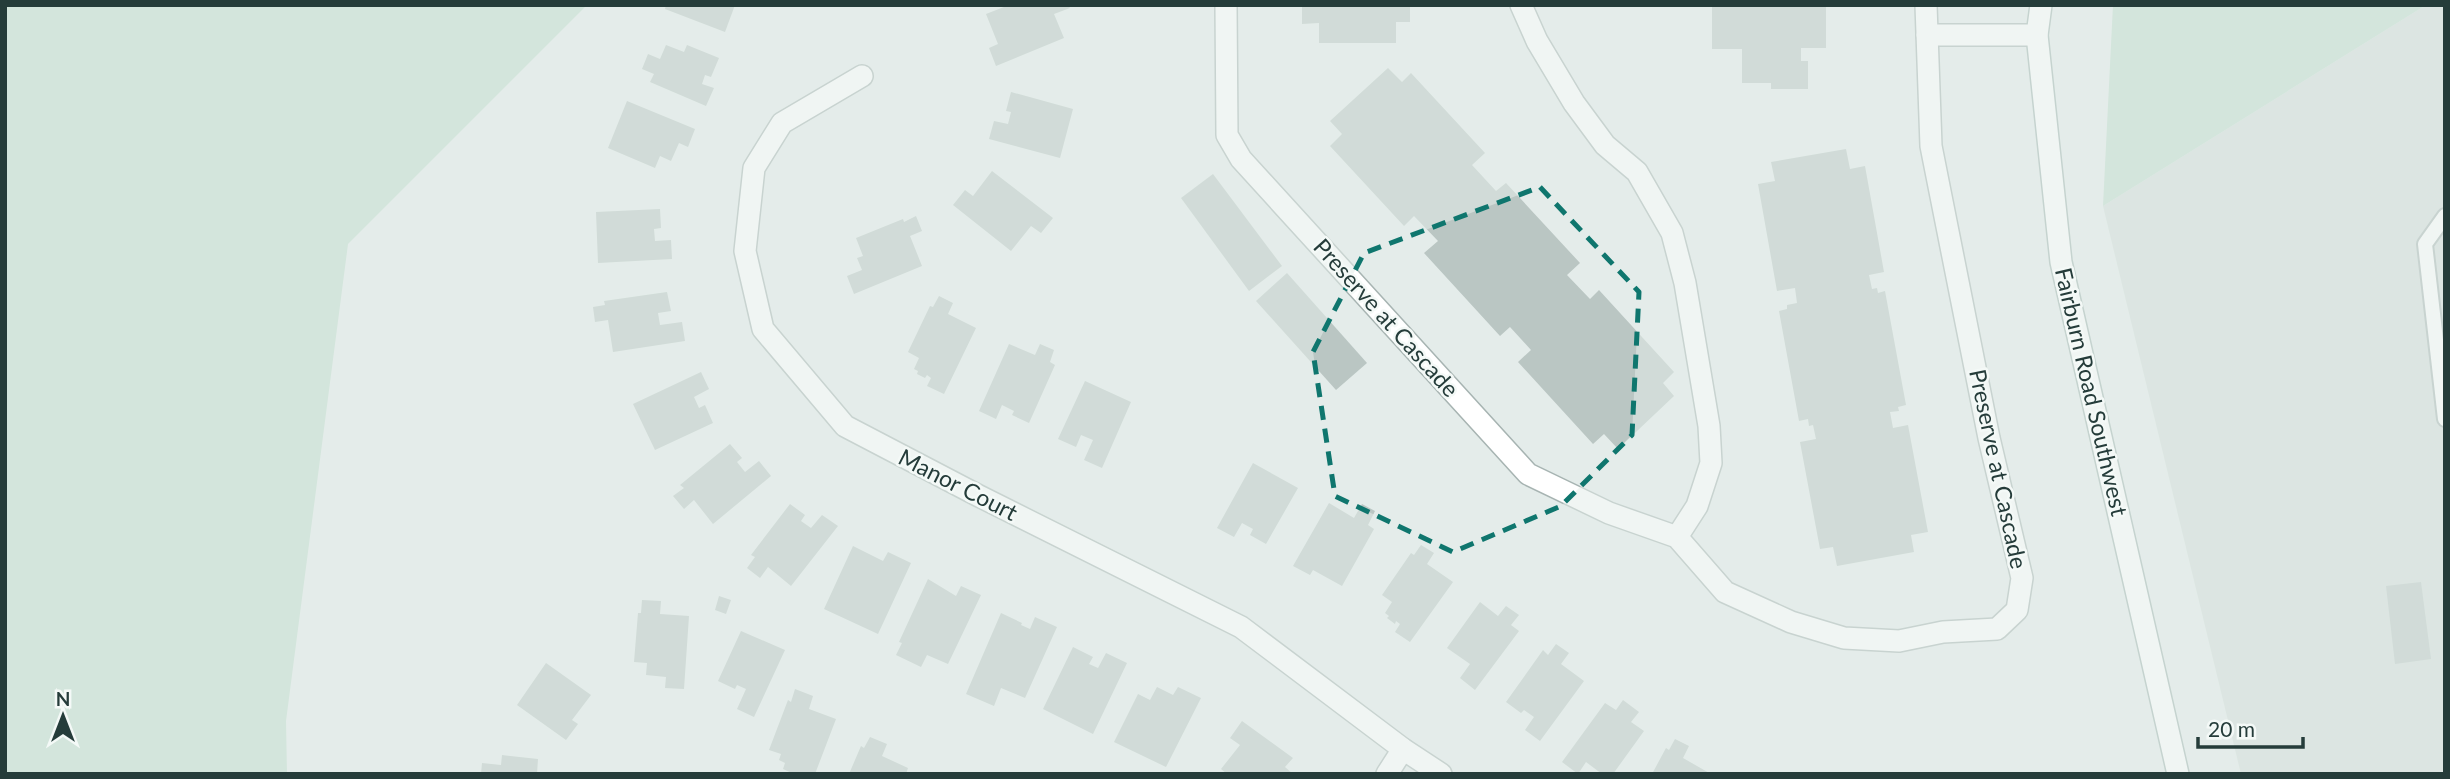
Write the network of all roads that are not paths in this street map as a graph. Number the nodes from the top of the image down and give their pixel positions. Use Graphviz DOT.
graph roads {
  1 [pos="1226,5"];
  2 [pos="1521,5"];
  3 [pos="1926,5"];
  4 [pos="2040,5"];
  5 [pos="1927,35"];
  6 [pos="2037,35"];
  7 [pos="862,76"];
  8 [pos="2445,216"];
  9 [pos="2445,419"];
  10 [pos="1677,537"];
  11 [pos="1403,749"];
  12 [pos="1387,774"];
  13 [pos="1441,774"];
  14 [pos="2178,774"];
  1 -- 10 [label="street, Preserve at Cascade"];
  2 -- 10 [label="street"];
  3 -- 5 [label="street, Preserve at Cascade"];
  4 -- 6 [label="street, Fairburn Road Southwest"];
  5 -- 6 [label="street"];
  5 -- 10 [label="street, Preserve at Cascade"];
  6 -- 14 [label="street, Fairburn Road Southwest"];
  7 -- 11 [label="street, Manor Court"];
  8 -- 9 [label="lane"];
  11 -- 12 [label="street"];
  11 -- 13 [label="street, Manor Court"];
}
